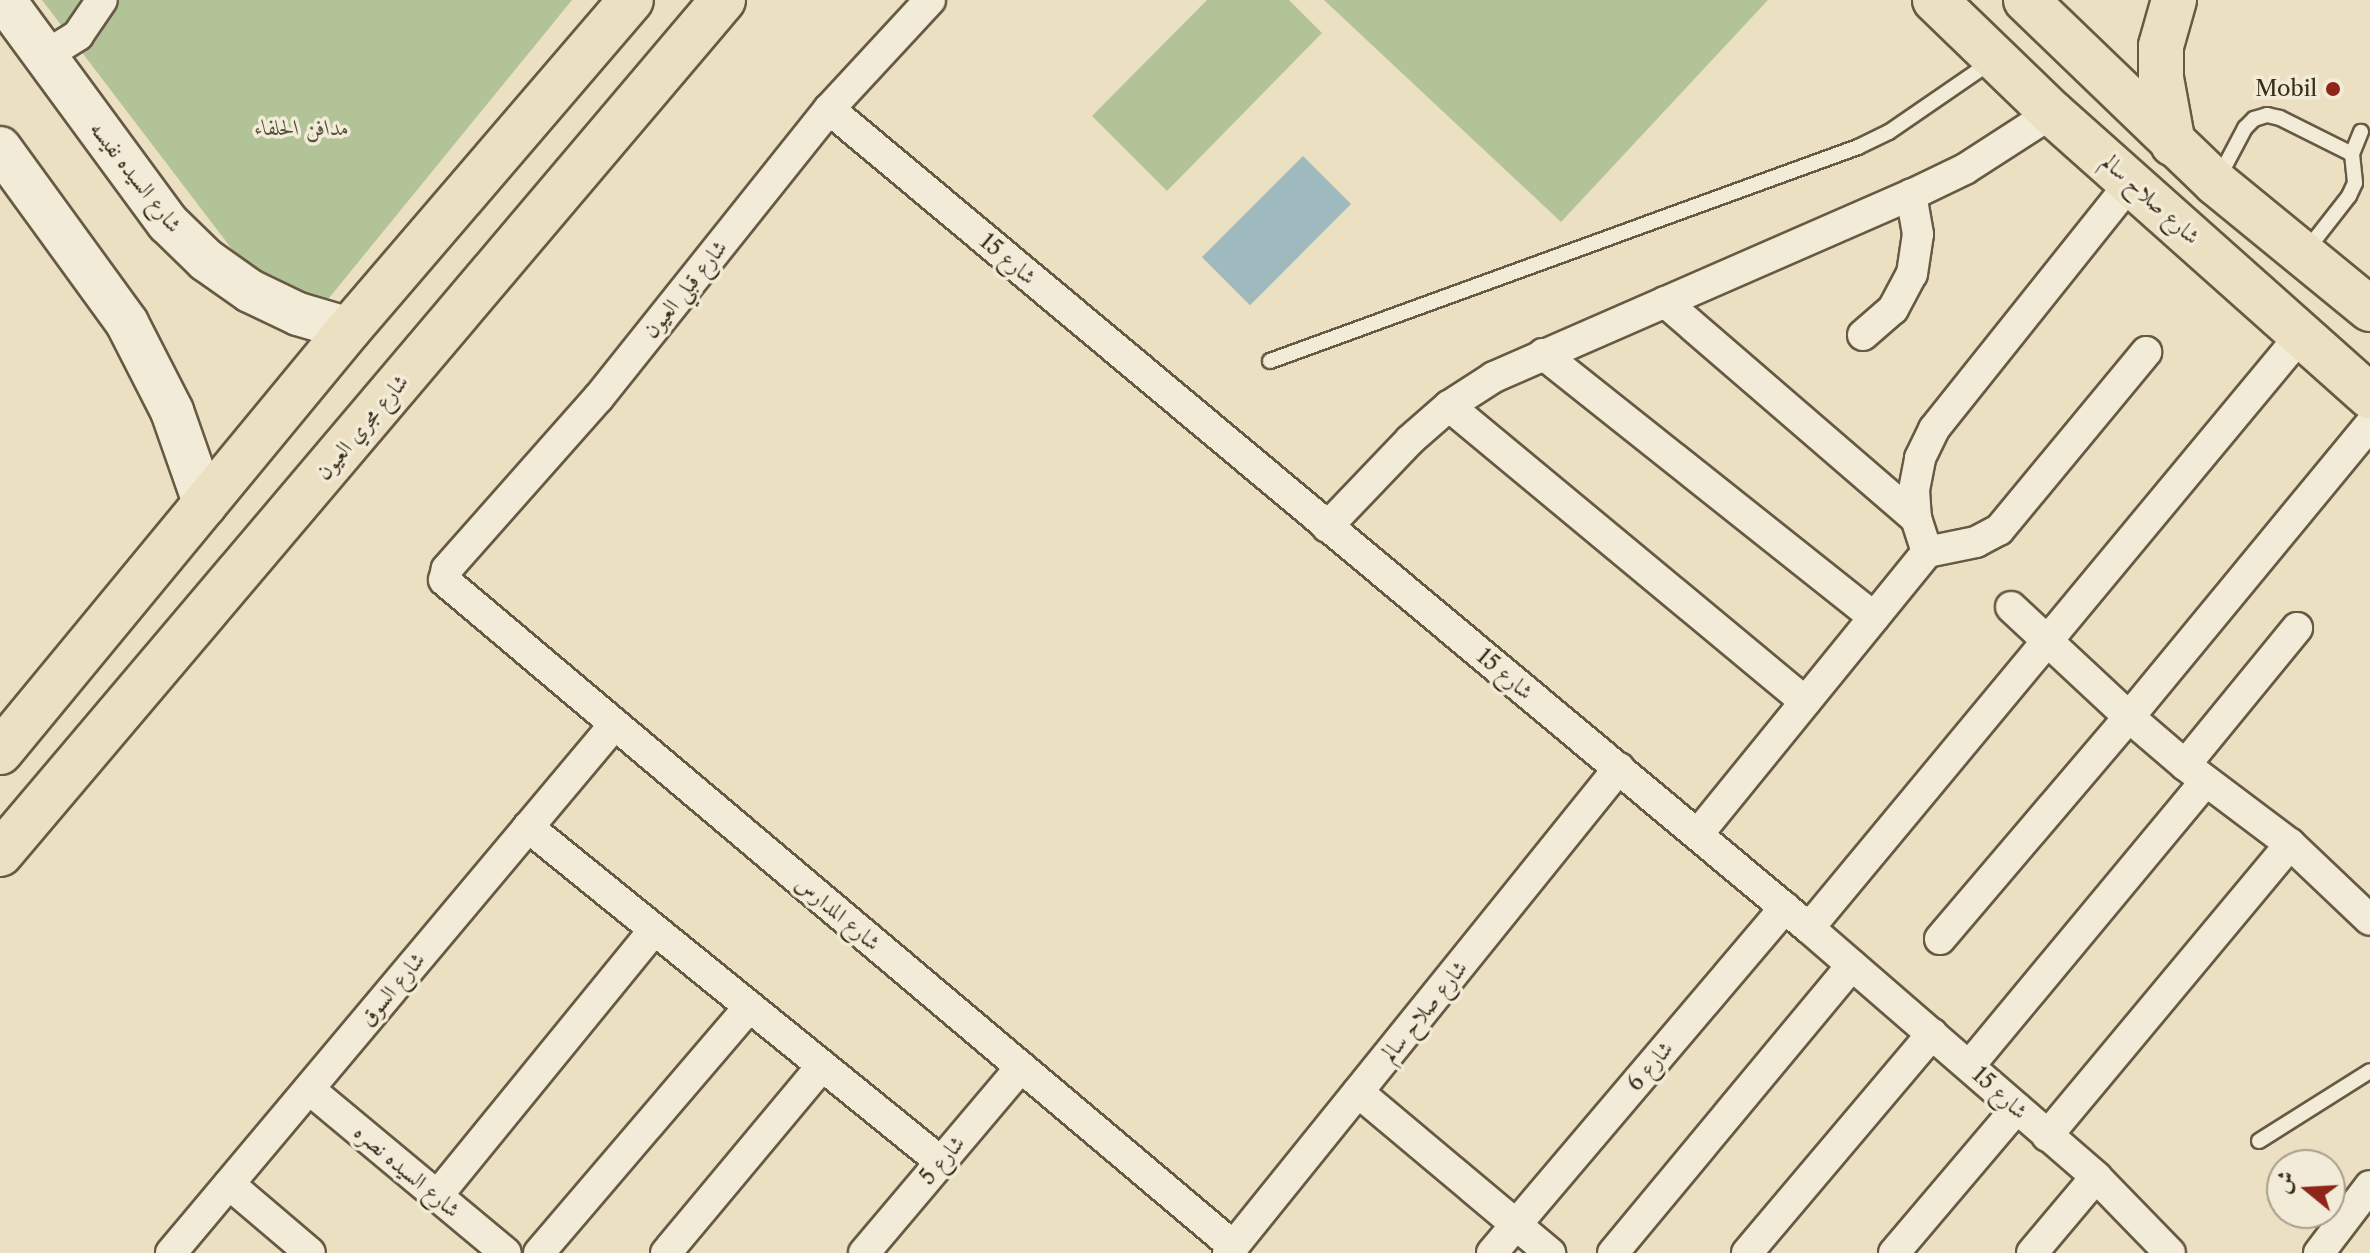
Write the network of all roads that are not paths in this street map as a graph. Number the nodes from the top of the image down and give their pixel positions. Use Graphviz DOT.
graph roads {
  1 [pos="4,0"];
  2 [pos="102,0"];
  3 [pos="631,0"];
  4 [pos="723,0"];
  5 [pos="930,0"];
  6 [pos="1935,0"];
  7 [pos="2026,0"];
  8 [pos="2174,0"];
  9 [pos="45,56"];
  10 [pos="1996,59"];
  11 [pos="829,109"];
  12 [pos="2052,113"];
  13 [pos="2361,132"];
  14 [pos="2173,144"];
  15 [pos="0,148"];
  16 [pos="2352,154"];
  17 [pos="2132,181"];
  18 [pos="2216,183"];
  19 [pos="1911,195"];
  20 [pos="2303,255"];
  21 [pos="1665,302"];
  22 [pos="2370,309"];
  23 [pos="349,329"];
  24 [pos="2302,334"];
  25 [pos="1863,335"];
  26 [pos="2146,352"];
  27 [pos="1543,354"];
  28 [pos="1270,361"];
  29 [pos="2370,396"];
  30 [pos="1449,406"];
  31 [pos="2370,425"];
  32 [pos="205,505"];
  33 [pos="1916,519"];
  34 [pos="1327,527"];
  35 [pos="1927,552"];
  36 [pos="444,580"];
  37 [pos="2011,607"];
  38 [pos="1874,617"];
  39 [pos="2297,628"];
  40 [pos="2047,640"];
  41 [pos="1805,702"];
  42 [pos="2129,717"];
  43 [pos="614,725"];
  44 [pos="0,752"];
  45 [pos="1619,768"];
  46 [pos="2196,773"];
  47 [pos="528,827"];
  48 [pos="1698,834"];
  49 [pos="2290,844"];
  50 [pos="0,854"];
  51 [pos="1785,907"];
  52 [pos="2370,920"];
  53 [pos="1809,928"];
  54 [pos="654,930"];
  55 [pos="1940,939"];
  56 [pos="1852,965"];
  57 [pos="749,1007"];
  58 [pos="1932,1034"];
  59 [pos="1970,1065"];
  60 [pos="822,1066"];
  61 [pos="1021,1067"];
  62 [pos="2370,1071"];
  63 [pos="309,1089"];
  64 [pos="1358,1092"];
  65 [pos="2017,1108"];
  66 [pos="2047,1136"];
  67 [pos="2259,1141"];
  68 [pos="941,1162"];
  69 [pos="2096,1177"];
  70 [pos="229,1184"];
  71 [pos="2370,1186"];
  72 [pos="437,1196"];
  73 [pos="1516,1225"];
  74 [pos="1231,1250"];
  75 [pos="171,1253"];
  76 [pos="310,1253"];
  77 [pos="506,1253"];
  78 [pos="539,1253"];
  79 [pos="666,1253"];
  80 [pos="864,1253"];
  81 [pos="1492,1253"];
  82 [pos="1550,1253"];
  83 [pos="1613,1253"];
  84 [pos="1747,1253"];
  85 [pos="1894,1253"];
  86 [pos="2032,1253"];
  87 [pos="2170,1253"];
  88 [pos="2319,1253"];
  1 -- 9 [label="street, شارع السيده نفيسه"];
  2 -- 9 [label="street"];
  3 -- 23 [label="main road"];
  4 -- 50 [label="main road, شارع مجري العيون"];
  5 -- 11 [label="street, شارع قبلي العيون"];
  6 -- 10 [label="main road, شارع صلاح سالم"];
  7 -- 14 [label="main road"];
  8 -- 14 [label="main road"];
  9 -- 23 [label="street, شارع السيده نفيسه"];
  10 -- 12 [label="main road, شارع صلاح سالم"];
  10 -- 28 [label="lane"];
  11 -- 34 [label="street, شارع 15"];
  11 -- 36 [label="street, شارع قبلي العيون"];
  12 -- 17 [label="main road, شارع صلاح سالم"];
  12 -- 19 [label="street"];
  13 -- 16 [label="lane"];
  14 -- 18 [label="main road"];
  15 -- 32 [label="street"];
  16 -- 18 [label="lane"];
  16 -- 20 [label="lane"];
  17 -- 24 [label="main road, شارع صلاح سالم"];
  17 -- 33 [label="street"];
  18 -- 20 [label="main road"];
  19 -- 21 [label="street"];
  19 -- 25 [label="street"];
  20 -- 22 [label="main road"];
  21 -- 27 [label="street"];
  21 -- 33 [label="street"];
  23 -- 32 [label="main road"];
  24 -- 29 [label="main road, شارع صلاح سالم"];
  24 -- 40 [label="street"];
  26 -- 35 [label="street"];
  27 -- 30 [label="street"];
  27 -- 38 [label="street"];
  30 -- 34 [label="street"];
  30 -- 41 [label="street"];
  31 -- 42 [label="street"];
  32 -- 44 [label="main road"];
  33 -- 35 [label="street"];
  34 -- 45 [label="street, شارع 15"];
  35 -- 38 [label="street"];
  36 -- 43 [label="street, شارع المدارس"];
  37 -- 40 [label="street"];
  38 -- 41 [label="street"];
  39 -- 46 [label="street"];
  40 -- 42 [label="street"];
  40 -- 53 [label="street"];
  41 -- 48 [label="street"];
  42 -- 46 [label="street"];
  42 -- 55 [label="street"];
  43 -- 47 [label="street, شارع السوق"];
  43 -- 61 [label="street, شارع المدارس"];
  45 -- 48 [label="street, شارع 15"];
  45 -- 64 [label="street, شارع صلاح سالم"];
  46 -- 49 [label="street"];
  46 -- 59 [label="street"];
  47 -- 54 [label="street"];
  47 -- 63 [label="street, شارع السوق"];
  48 -- 51 [label="street, شارع 15"];
  49 -- 52 [label="street"];
  49 -- 66 [label="street"];
  51 -- 53 [label="street, شارع 15"];
  51 -- 73 [label="street, شارع 6"];
  53 -- 56 [label="street, شارع 15"];
  54 -- 57 [label="street"];
  54 -- 72 [label="street"];
  56 -- 58 [label="street, شارع 15"];
  56 -- 83 [label="street"];
  57 -- 60 [label="street"];
  57 -- 78 [label="street"];
  58 -- 59 [label="street, شارع 15"];
  58 -- 84 [label="street"];
  59 -- 65 [label="street, شارع 15"];
  60 -- 68 [label="street"];
  60 -- 79 [label="street"];
  61 -- 68 [label="street, شارع 5"];
  61 -- 74 [label="street, شارع المدارس"];
  62 -- 67 [label="lane"];
  63 -- 70 [label="street, شارع السوق"];
  63 -- 72 [label="street, شارع السيده نصره"];
  64 -- 73 [label="street"];
  64 -- 74 [label="street, شارع صلاح سالم"];
  65 -- 66 [label="street, شارع 15"];
  65 -- 85 [label="street"];
  66 -- 69 [label="street, شارع 15"];
  68 -- 80 [label="street, شارع 5"];
  69 -- 86 [label="street"];
  69 -- 87 [label="street, شارع 15"];
  70 -- 75 [label="street, شارع السوق"];
  70 -- 76 [label="street"];
  71 -- 88 [label="street"];
  72 -- 77 [label="street, شارع السيده نصره"];
  73 -- 81 [label="street, شارع 6"];
  73 -- 82 [label="street"];
}
